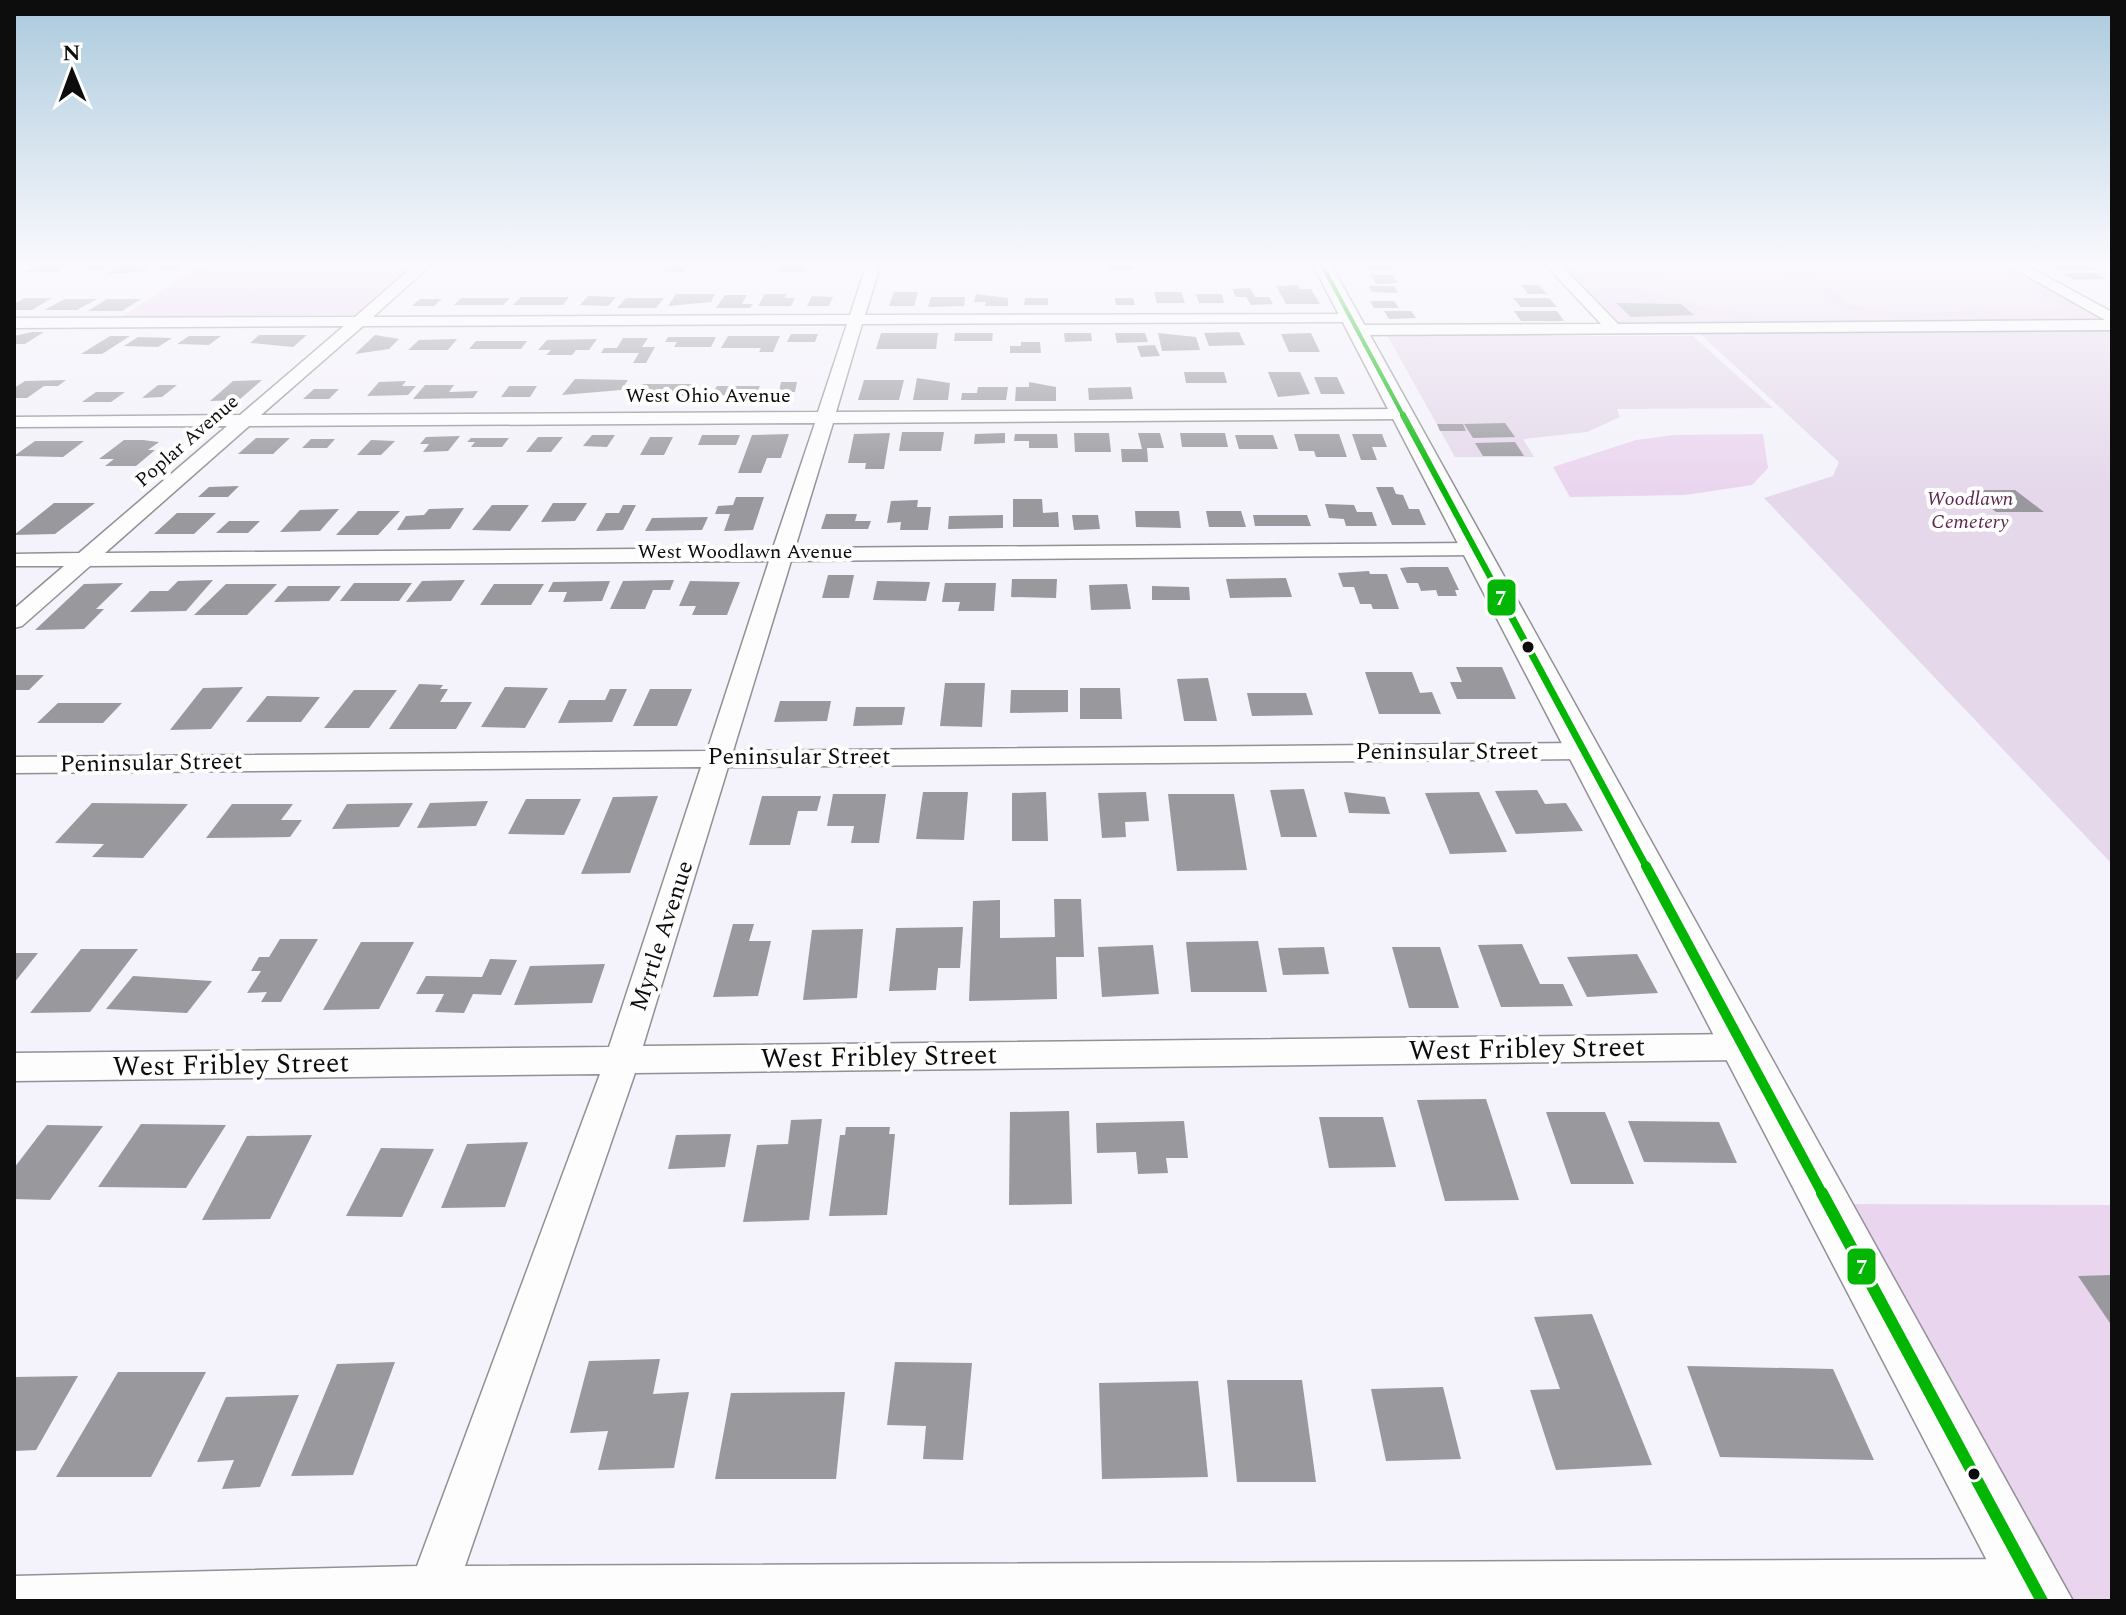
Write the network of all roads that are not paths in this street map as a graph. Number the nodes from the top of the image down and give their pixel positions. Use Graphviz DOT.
graph roads {
  1 [pos="339,338"];
  2 [pos="849,338"];
  3 [pos="1362,338"];
  4 [pos="1403,414"];
  5 [pos="825,417"];
  6 [pos="244,421"];
  7 [pos="14,422"];
  8 [pos="1476,549"];
  9 [pos="782,552"];
  10 [pos="85,559"];
  11 [pos="14,560"];
  12 [pos="14,621"];
  13 [pos="1584,751"];
  14 [pos="720,757"];
  15 [pos="14,765"];
  16 [pos="1743,1047"];
  17 [pos="622,1060"];
  18 [pos="14,1067"];
  19 [pos="2037,1592"];
  20 [pos="430,1595"];
  21 [pos="14,1600"];
  1 -- 6 [label="street, Poplar Avenue"];
  2 -- 5 [label="street, Myrtle Avenue"];
  3 -- 4 [label="street"];
  4 -- 5 [label="street, West Ohio Avenue"];
  4 -- 8 [label="street"];
  5 -- 6 [label="street, West Ohio Avenue"];
  5 -- 9 [label="street, Myrtle Avenue"];
  6 -- 7 [label="street, West Ohio Avenue"];
  6 -- 10 [label="street, Poplar Avenue"];
  8 -- 9 [label="street, West Woodlawn Avenue"];
  8 -- 13 [label="street"];
  9 -- 10 [label="street, West Woodlawn Avenue"];
  9 -- 14 [label="street, Myrtle Avenue"];
  10 -- 11 [label="street, West Woodlawn Avenue"];
  10 -- 12 [label="street, Poplar Avenue"];
  13 -- 14 [label="street, Peninsular Street"];
  13 -- 16 [label="street"];
  14 -- 15 [label="street, Peninsular Street"];
  14 -- 17 [label="street, Myrtle Avenue"];
  16 -- 17 [label="street, West Fribley Street"];
  16 -- 19 [label="street"];
  17 -- 18 [label="street, West Fribley Street"];
  17 -- 20 [label="street, Myrtle Avenue"];
  19 -- 20 [label="street"];
  20 -- 21 [label="street"];
}
